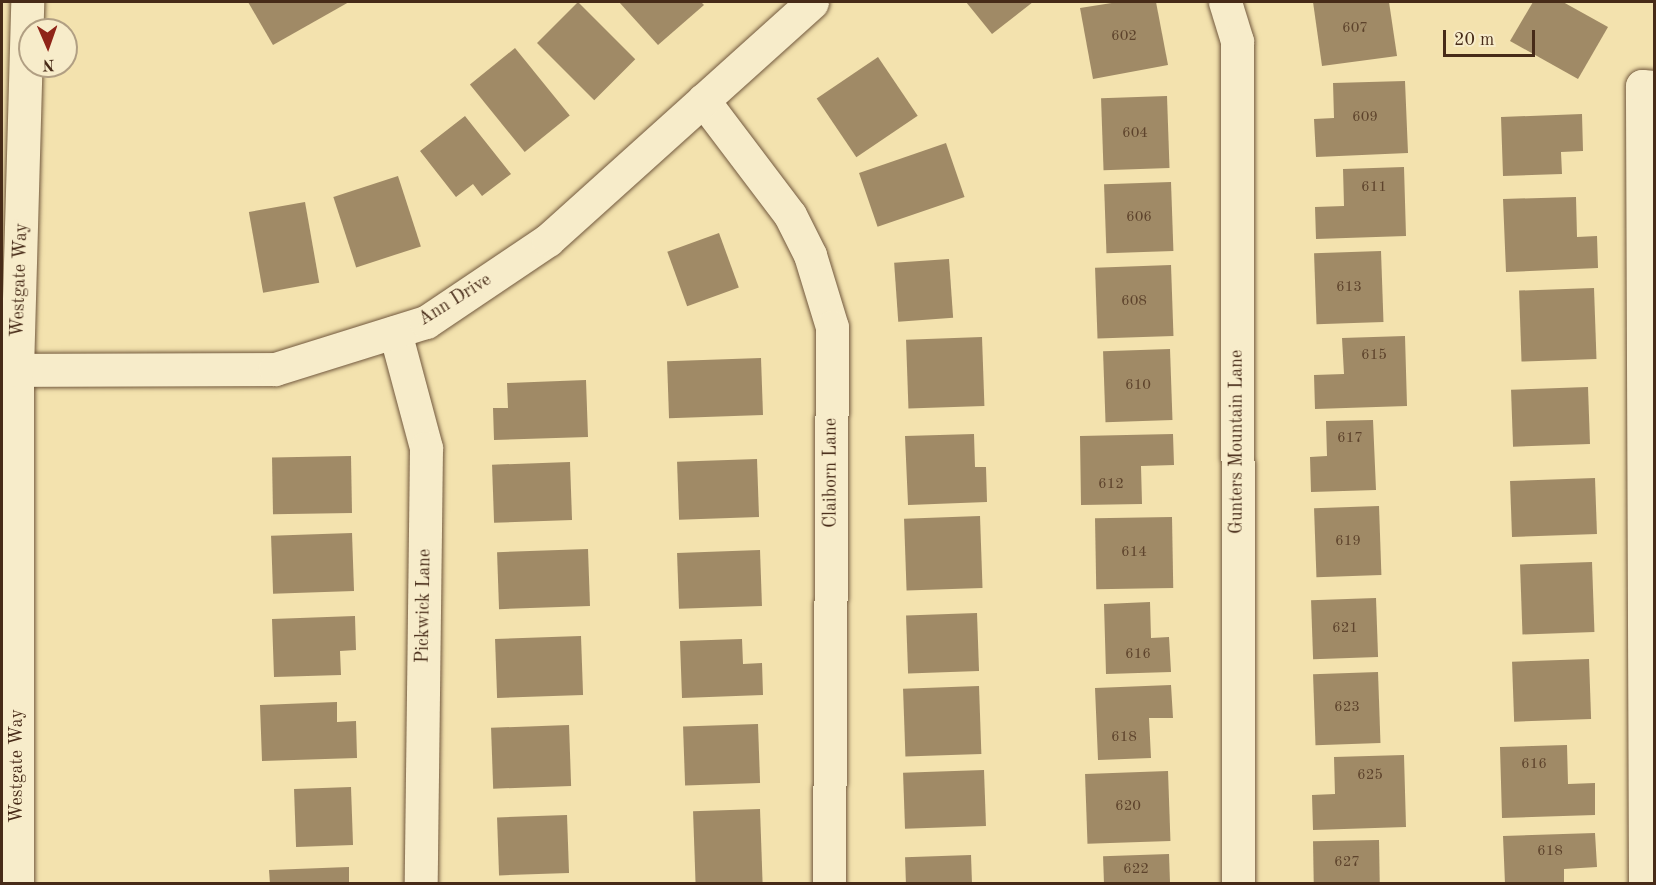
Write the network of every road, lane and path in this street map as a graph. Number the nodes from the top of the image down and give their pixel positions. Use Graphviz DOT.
graph roads {
  1 [pos="27,2"];
  2 [pos="812,2"];
  3 [pos="1225,2"];
  4 [pos="1648,86"];
  5 [pos="703,100"];
  6 [pos="395,332"];
  7 [pos="9,370"];
  8 [pos="9,612"];
  9 [pos="17,884"];
  10 [pos="421,884"];
  11 [pos="829,884"];
  12 [pos="1238,884"];
  13 [pos="1645,884"];
  1 -- 7 [label="street, Westgate Way"];
  2 -- 5 [label="street, Ann Drive"];
  3 -- 12 [label="street, Gunters Mountain Lane"];
  4 -- 13 [label="street"];
  5 -- 6 [label="street, Ann Drive"];
  5 -- 11 [label="street, Claiborn Lane"];
  6 -- 7 [label="street, Ann Drive"];
  6 -- 10 [label="street, Pickwick Lane"];
  7 -- 8 [label="street, Westgate Way"];
  8 -- 9 [label="street, Westgate Way"];
}
